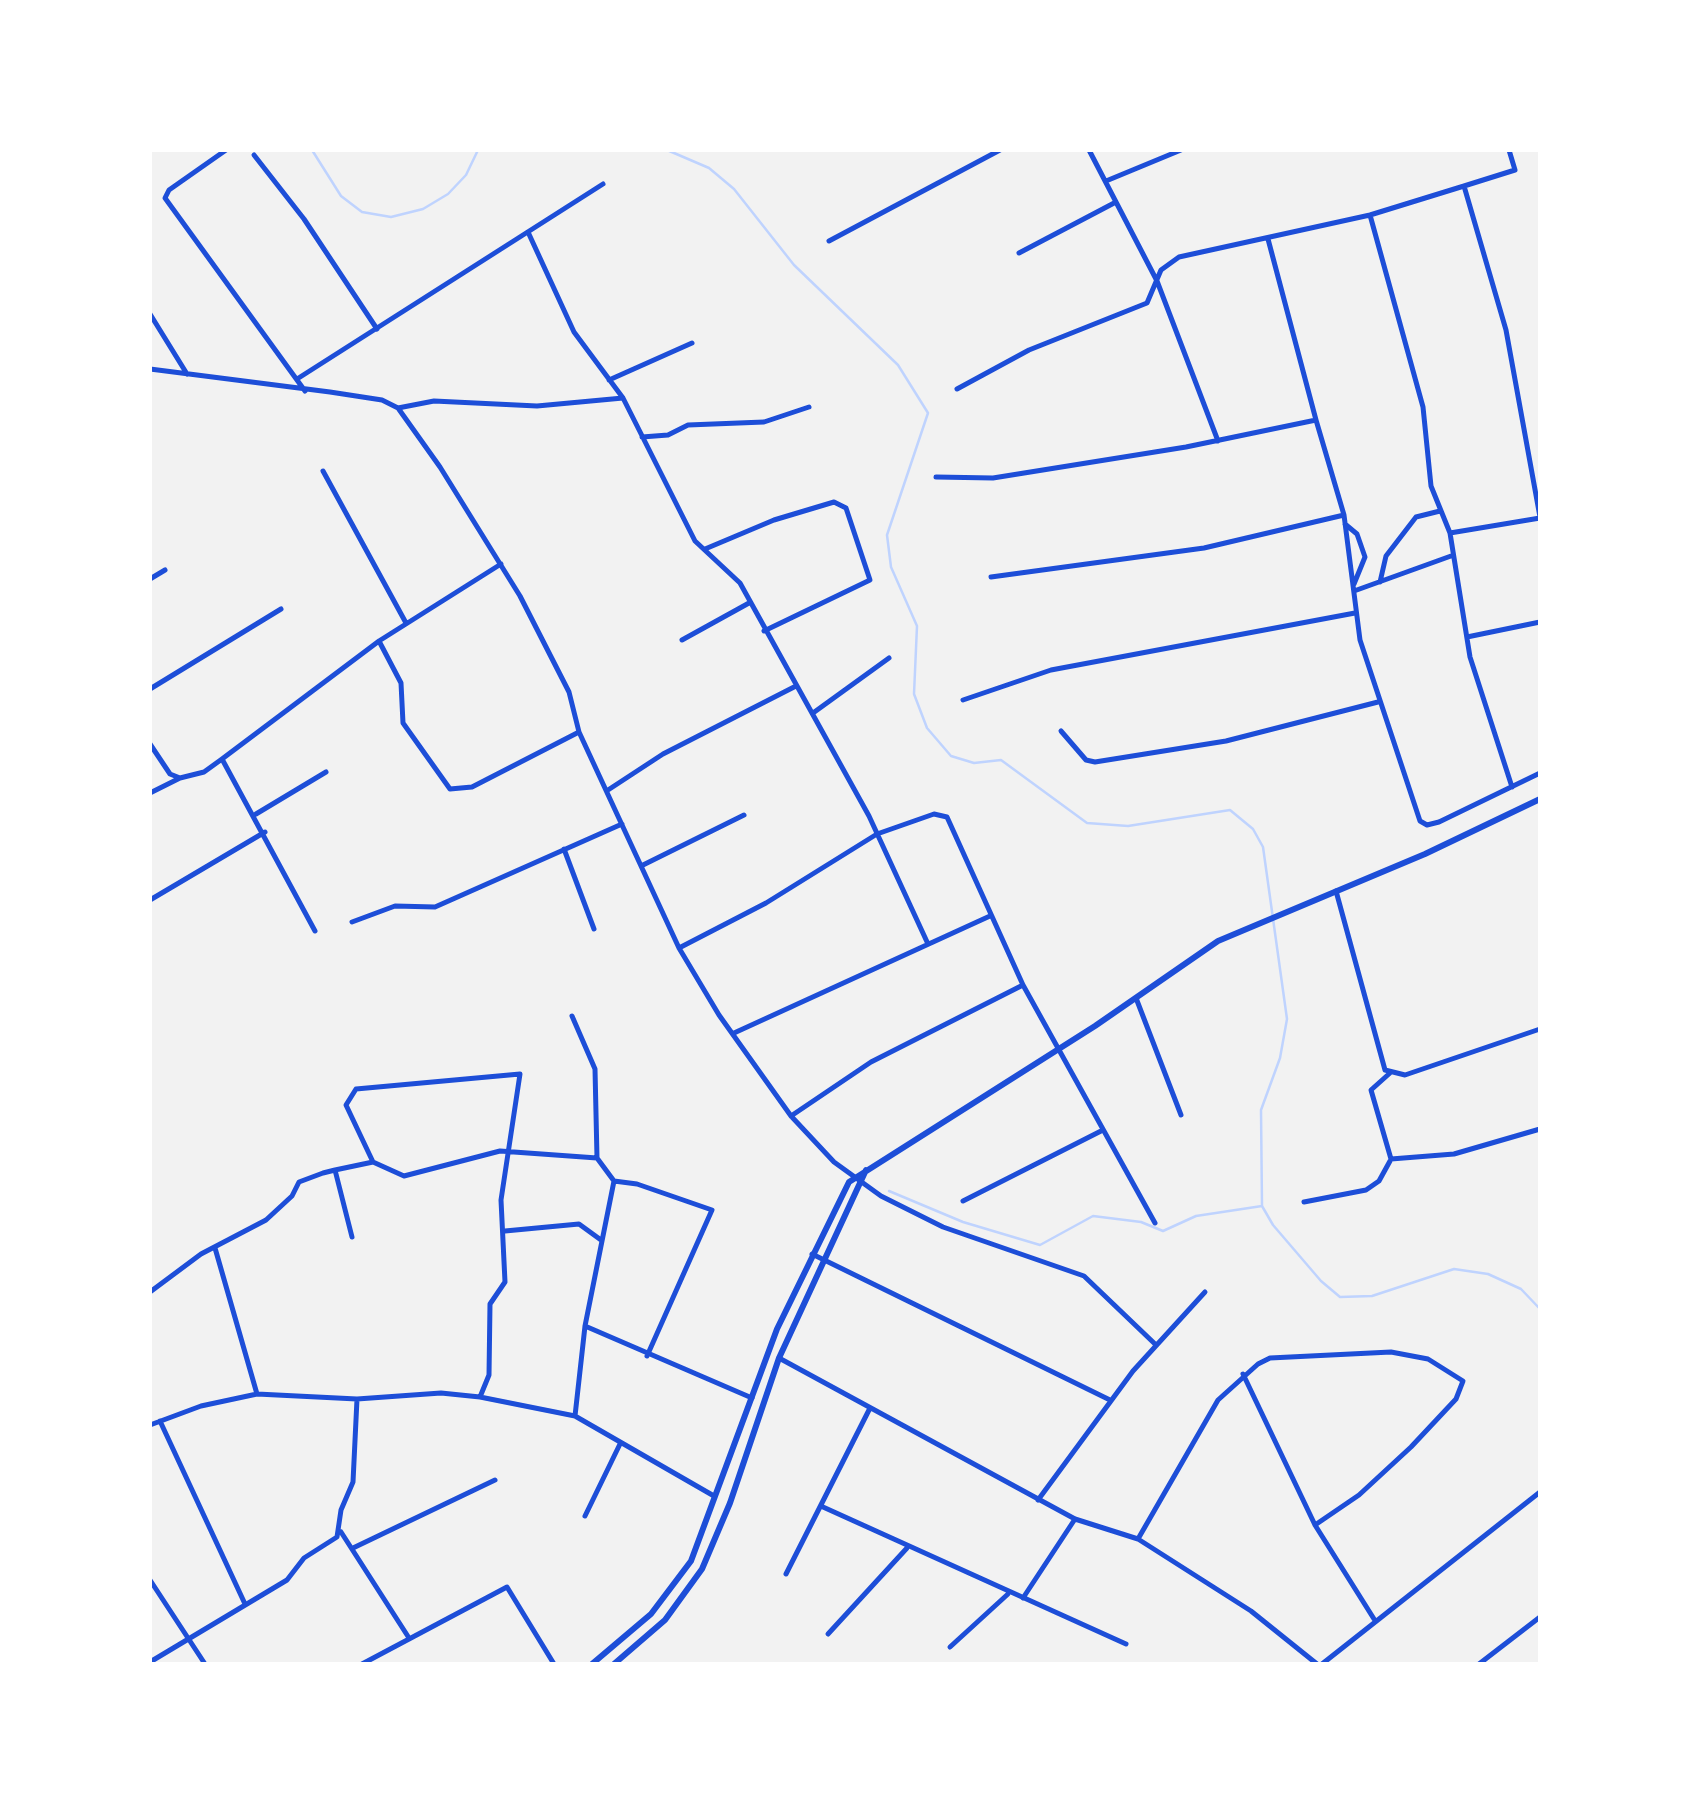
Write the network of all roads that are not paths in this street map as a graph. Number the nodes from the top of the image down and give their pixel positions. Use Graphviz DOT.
graph roads {
  1 [pos="226,150"];
  2 [pos="1000,150"];
  3 [pos="1089,150"];
  4 [pos="1181,150"];
  5 [pos="1509,150"];
  6 [pos="254,155"];
  7 [pos="1106,181"];
  8 [pos="604,184"];
  9 [pos="1464,186"];
  10 [pos="1116,202"];
  11 [pos="1370,215"];
  12 [pos="528,232"];
  13 [pos="1268,239"];
  14 [pos="830,240"];
  15 [pos="1019,252"];
  16 [pos="1157,281"];
  17 [pos="150,314"];
  18 [pos="377,329"];
  19 [pos="692,343"];
  20 [pos="150,369"];
  21 [pos="188,374"];
  22 [pos="297,379"];
  23 [pos="609,380"];
  24 [pos="957,389"];
  25 [pos="305,391"];
  26 [pos="623,398"];
  27 [pos="810,407"];
  28 [pos="398,408"];
  29 [pos="1316,420"];
  30 [pos="642,437"];
  31 [pos="1218,441"];
  32 [pos="323,471"];
  33 [pos="936,477"];
  34 [pos="1440,511"];
  35 [pos="1344,515"];
  36 [pos="1540,518"];
  37 [pos="1345,524"];
  38 [pos="1450,533"];
  39 [pos="705,549"];
  40 [pos="1451,556"];
  41 [pos="501,564"];
  42 [pos="165,570"];
  43 [pos="991,577"];
  44 [pos="150,579"];
  45 [pos="1380,582"];
  46 [pos="1353,589"];
  47 [pos="750,603"];
  48 [pos="280,609"];
  49 [pos="1355,613"];
  50 [pos="1540,622"];
  51 [pos="406,623"];
  52 [pos="764,631"];
  53 [pos="1467,637"];
  54 [pos="682,640"];
  55 [pos="379,641"];
  56 [pos="889,658"];
  57 [pos="796,686"];
  58 [pos="150,689"];
  59 [pos="963,700"];
  60 [pos="1379,702"];
  61 [pos="813,714"];
  62 [pos="1061,731"];
  63 [pos="579,732"];
  64 [pos="150,744"];
  65 [pos="222,759"];
  66 [pos="326,772"];
  67 [pos="1540,773"];
  68 [pos="180,778"];
  69 [pos="1512,787"];
  70 [pos="608,790"];
  71 [pos="150,793"];
  72 [pos="1540,799"];
  73 [pos="256,814"];
  74 [pos="744,815"];
  75 [pos="622,824"];
  76 [pos="264,832"];
  77 [pos="877,834"];
  78 [pos="564,849"];
  79 [pos="641,866"];
  80 [pos="1336,891"];
  81 [pos="150,900"];
  82 [pos="990,916"];
  83 [pos="352,922"];
  84 [pos="594,928"];
  85 [pos="315,931"];
  86 [pos="928,944"];
  87 [pos="679,948"];
  88 [pos="1023,985"];
  89 [pos="1136,998"];
  90 [pos="572,1016"];
  91 [pos="1540,1029"];
  92 [pos="734,1033"];
  93 [pos="1060,1048"];
  94 [pos="1390,1073"];
  95 [pos="1181,1114"];
  96 [pos="790,1116"];
  97 [pos="1540,1128"];
  98 [pos="1104,1130"];
  99 [pos="508,1152"];
  100 [pos="597,1158"];
  101 [pos="1391,1160"];
  102 [pos="373,1162"];
  103 [pos="335,1170"];
  104 [pos="858,1180"];
  105 [pos="614,1181"];
  106 [pos="963,1201"];
  107 [pos="1304,1202"];
  108 [pos="1155,1223"];
  109 [pos="505,1231"];
  110 [pos="352,1237"];
  111 [pos="601,1240"];
  112 [pos="214,1247"];
  113 [pos="811,1254"];
  114 [pos="824,1260"];
  115 [pos="150,1292"];
  116 [pos="1206,1292"];
  117 [pos="584,1326"];
  118 [pos="1155,1344"];
  119 [pos="647,1356"];
  120 [pos="780,1358"];
  121 [pos="1243,1374"];
  122 [pos="256,1394"];
  123 [pos="480,1396"];
  124 [pos="357,1398"];
  125 [pos="752,1398"];
  126 [pos="1110,1400"];
  127 [pos="869,1410"];
  128 [pos="575,1416"];
  129 [pos="160,1422"];
  130 [pos="150,1425"];
  131 [pos="620,1444"];
  132 [pos="495,1480"];
  133 [pos="1540,1492"];
  134 [pos="717,1497"];
  135 [pos="1038,1500"];
  136 [pos="823,1507"];
  137 [pos="585,1516"];
  138 [pos="1074,1519"];
  139 [pos="1315,1525"];
  140 [pos="340,1532"];
  141 [pos="1138,1539"];
  142 [pos="908,1547"];
  143 [pos="353,1548"];
  144 [pos="786,1574"];
  145 [pos="150,1580"];
  146 [pos="1008,1594"];
  147 [pos="1023,1598"];
  148 [pos="244,1604"];
  149 [pos="1540,1617"];
  150 [pos="1374,1619"];
  151 [pos="828,1634"];
  152 [pos="188,1638"];
  153 [pos="409,1638"];
  154 [pos="1126,1644"];
  155 [pos="950,1647"];
  156 [pos="150,1662"];
  157 [pos="599,1662"];
  158 [pos="205,1664"];
  159 [pos="362,1664"];
  160 [pos="554,1664"];
  161 [pos="614,1664"];
  162 [pos="1319,1664"];
  163 [pos="1479,1664"];
  1 -- 22 [label="street"];
  2 -- 14 [label="street"];
  3 -- 7 [label="street"];
  4 -- 7 [label="street"];
  5 -- 9 [label="street"];
  6 -- 18 [label="street"];
  7 -- 10 [label="street"];
  8 -- 12 [label="street"];
  9 -- 11 [label="street"];
  9 -- 36 [label="street"];
  10 -- 15 [label="street"];
  10 -- 16 [label="street"];
  11 -- 13 [label="street"];
  11 -- 34 [label="street"];
  12 -- 18 [label="street"];
  12 -- 23 [label="street"];
  13 -- 16 [label="street"];
  13 -- 29 [label="street"];
  16 -- 24 [label="street"];
  16 -- 31 [label="street"];
  17 -- 21 [label="street"];
  18 -- 22 [label="street"];
  19 -- 23 [label="street"];
  20 -- 21 [label="street"];
  21 -- 25 [label="street"];
  22 -- 25 [label="street"];
  23 -- 26 [label="street"];
  25 -- 28 [label="street"];
  26 -- 28 [label="street"];
  26 -- 30 [label="street"];
  27 -- 30 [label="street"];
  28 -- 41 [label="street"];
  29 -- 31 [label="street"];
  29 -- 35 [label="street"];
  30 -- 39 [label="street"];
  31 -- 33 [label="street"];
  32 -- 51 [label="street"];
  34 -- 38 [label="street"];
  34 -- 45 [label="street"];
  35 -- 37 [label="street"];
  35 -- 43 [label="street"];
  36 -- 38 [label="street"];
  37 -- 46 [label="street"];
  37 -- 46 [label="street"];
  38 -- 40 [label="street"];
  39 -- 47 [label="street"];
  39 -- 52 [label="street"];
  40 -- 45 [label="street"];
  40 -- 53 [label="street"];
  41 -- 51 [label="street"];
  41 -- 63 [label="street"];
  42 -- 44 [label="street"];
  45 -- 46 [label="street"];
  46 -- 49 [label="street"];
  47 -- 52 [label="street"];
  47 -- 54 [label="street"];
  48 -- 58 [label="street"];
  49 -- 59 [label="street"];
  49 -- 60 [label="street"];
  50 -- 53 [label="street"];
  51 -- 55 [label="street"];
  52 -- 57 [label="street"];
  53 -- 69 [label="street"];
  55 -- 63 [label="street"];
  55 -- 65 [label="street"];
  56 -- 61 [label="street"];
  57 -- 61 [label="street"];
  57 -- 70 [label="street"];
  60 -- 62 [label="street"];
  60 -- 69 [label="street"];
  61 -- 77 [label="street"];
  63 -- 70 [label="street"];
  64 -- 68 [label="street"];
  65 -- 68 [label="street"];
  65 -- 73 [label="street"];
  66 -- 73 [label="street"];
  67 -- 69 [label="street"];
  68 -- 71 [label="street"];
  70 -- 75 [label="street"];
  72 -- 80 [label="street"];
  73 -- 76 [label="street"];
  74 -- 79 [label="street"];
  75 -- 78 [label="street"];
  75 -- 79 [label="street"];
  76 -- 81 [label="street"];
  76 -- 85 [label="street"];
  77 -- 82 [label="street"];
  77 -- 86 [label="street"];
  77 -- 87 [label="street"];
  78 -- 83 [label="street"];
  78 -- 84 [label="street"];
  79 -- 87 [label="street"];
  80 -- 89 [label="street"];
  80 -- 94 [label="street"];
  82 -- 86 [label="street"];
  82 -- 88 [label="street"];
  86 -- 92 [label="street"];
  87 -- 92 [label="street"];
  88 -- 93 [label="street"];
  88 -- 96 [label="street"];
  89 -- 93 [label="street"];
  89 -- 95 [label="street"];
  90 -- 100 [label="street"];
  91 -- 94 [label="street"];
  92 -- 96 [label="street"];
  93 -- 98 [label="street"];
  93 -- 104 [label="street"];
  94 -- 101 [label="street"];
  96 -- 104 [label="street"];
  97 -- 101 [label="street"];
  98 -- 106 [label="street"];
  98 -- 108 [label="street"];
  99 -- 100 [label="street"];
  99 -- 102 [label="street"];
  99 -- 102 [label="street"];
  99 -- 109 [label="street"];
  100 -- 105 [label="street"];
  101 -- 107 [label="street"];
  102 -- 103 [label="street"];
  103 -- 110 [label="street"];
  103 -- 112 [label="street"];
  104 -- 113 [label="street"];
  104 -- 114 [label="street"];
  104 -- 118 [label="street"];
  105 -- 111 [label="street"];
  105 -- 119 [label="street"];
  109 -- 111 [label="street"];
  109 -- 123 [label="street"];
  111 -- 117 [label="street"];
  112 -- 115 [label="street"];
  112 -- 122 [label="street"];
  113 -- 114 [label="street"];
  113 -- 125 [label="street"];
  114 -- 120 [label="street"];
  114 -- 126 [label="street"];
  116 -- 118 [label="street"];
  117 -- 119 [label="street"];
  117 -- 128 [label="street"];
  118 -- 126 [label="street"];
  119 -- 125 [label="street"];
  120 -- 127 [label="street"];
  120 -- 161 [label="street"];
  121 -- 139 [label="street"];
  121 -- 139 [label="street"];
  121 -- 141 [label="street"];
  122 -- 124 [label="street"];
  122 -- 129 [label="street"];
  123 -- 124 [label="street"];
  123 -- 128 [label="street"];
  124 -- 140 [label="street"];
  125 -- 134 [label="street"];
  126 -- 135 [label="street"];
  127 -- 135 [label="street"];
  127 -- 136 [label="street"];
  128 -- 131 [label="street"];
  129 -- 130 [label="street"];
  129 -- 148 [label="street"];
  131 -- 134 [label="street"];
  131 -- 137 [label="street"];
  132 -- 143 [label="street"];
  133 -- 150 [label="street"];
  134 -- 157 [label="street"];
  135 -- 138 [label="street"];
  136 -- 142 [label="street"];
  136 -- 144 [label="street"];
  138 -- 141 [label="street"];
  138 -- 147 [label="street"];
  139 -- 150 [label="street"];
  140 -- 143 [label="street"];
  140 -- 148 [label="street"];
  141 -- 162 [label="street"];
  142 -- 146 [label="street"];
  142 -- 151 [label="street"];
  143 -- 153 [label="street"];
  145 -- 152 [label="street"];
  146 -- 147 [label="street"];
  146 -- 155 [label="street"];
  147 -- 154 [label="street"];
  148 -- 152 [label="street"];
  149 -- 163 [label="street"];
  150 -- 162 [label="street"];
  152 -- 156 [label="street"];
  152 -- 158 [label="street"];
  153 -- 159 [label="street"];
  153 -- 160 [label="street"];
}
